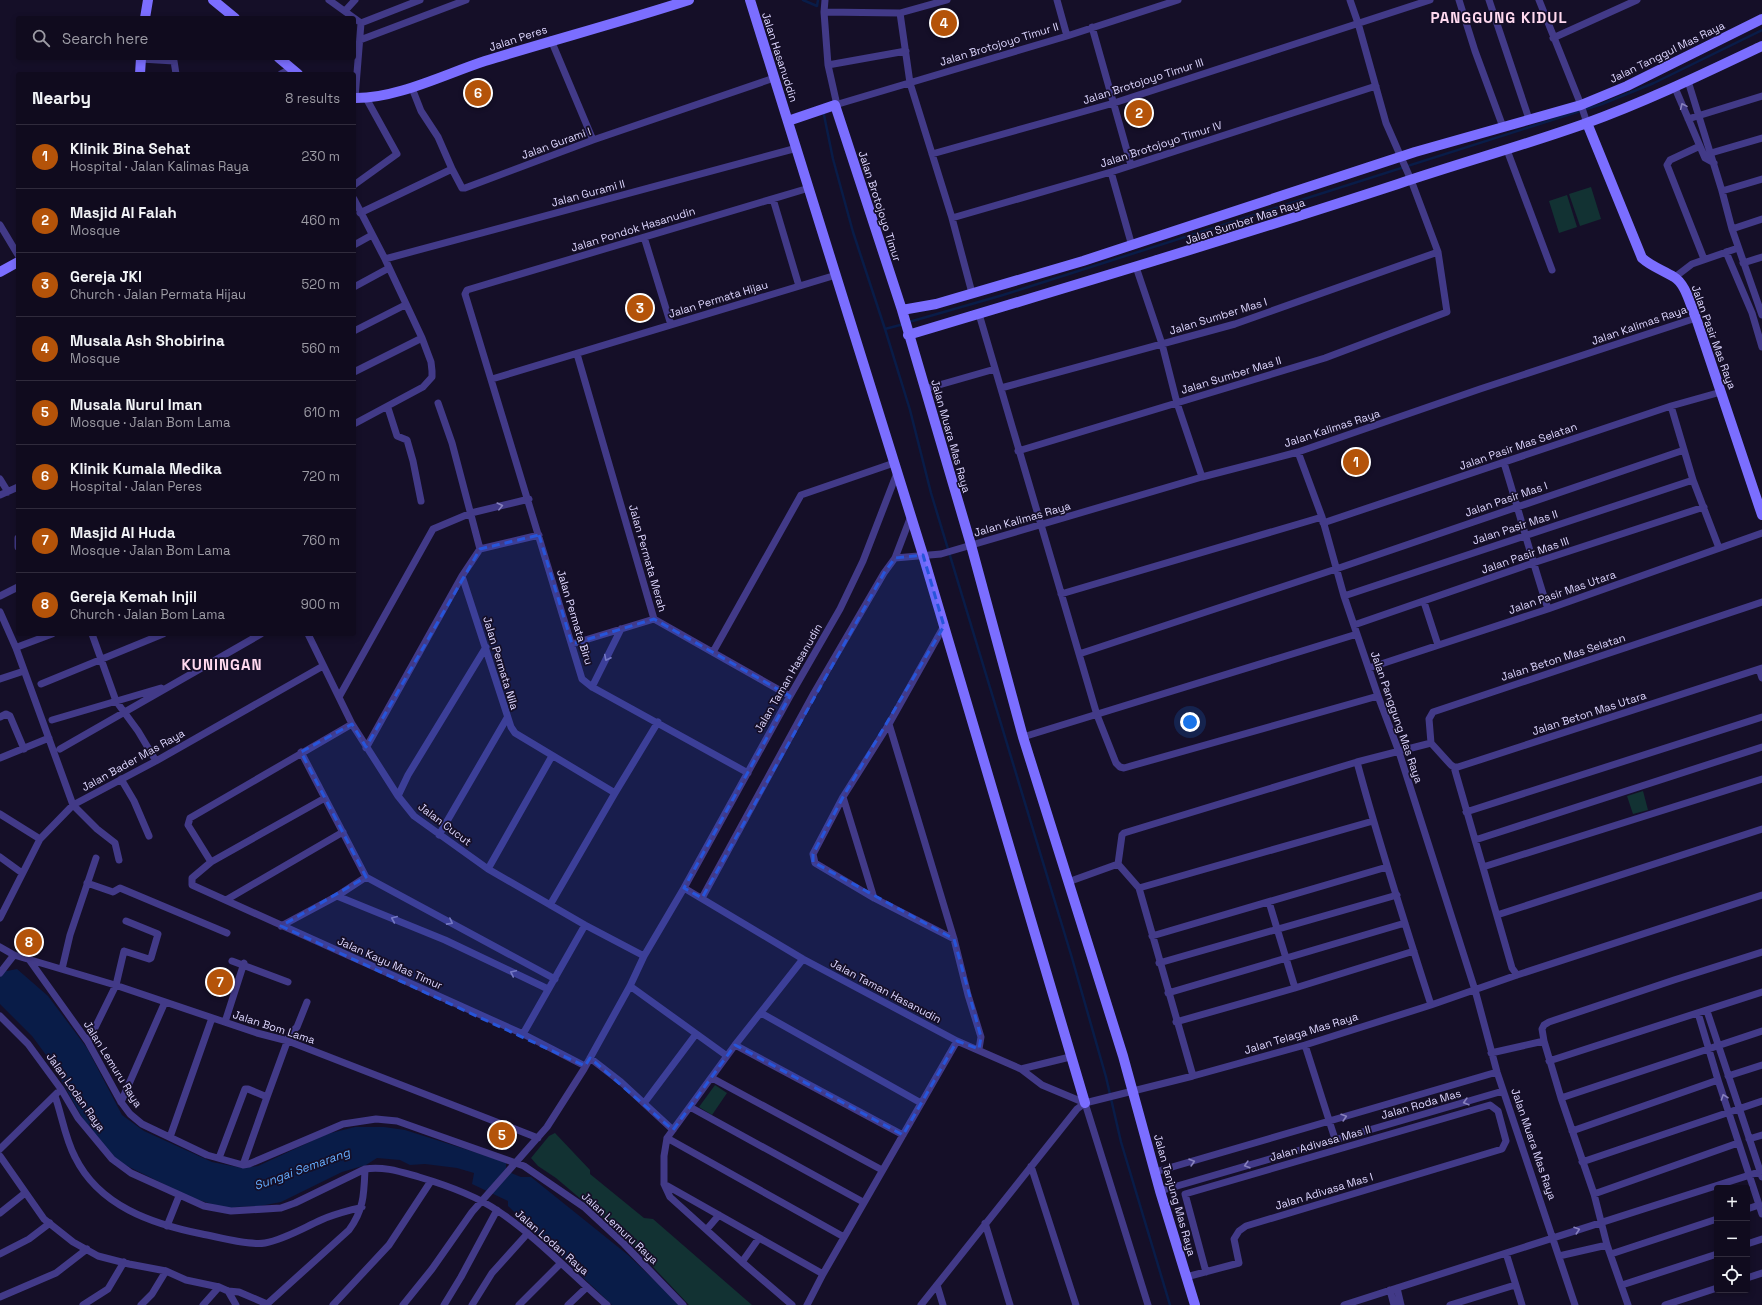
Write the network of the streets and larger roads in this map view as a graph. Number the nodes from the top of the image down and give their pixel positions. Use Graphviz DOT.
graph roads {
  1 [pos="148,0"];
  2 [pos="213,0"];
  3 [pos="329,0"];
  4 [pos="355,0"];
  5 [pos="420,0"];
  6 [pos="466,0"];
  7 [pos="689,0"];
  8 [pos="750,0"];
  9 [pos="825,0"];
  10 [pos="947,0"];
  11 [pos="1057,0"];
  12 [pos="1178,0"];
  13 [pos="1350,0"];
  14 [pos="1430,0"];
  15 [pos="1459,0"];
  16 [pos="1489,0"];
  17 [pos="1539,0"];
  18 [pos="1637,0"];
  19 [pos="345,11"];
  20 [pos="824,12"];
  21 [pos="900,13"];
  22 [pos="145,16"];
  23 [pos="233,16"];
  24 [pos="352,16"];
  25 [pos="356,19"];
  26 [pos="1762,19"];
  27 [pos="361,22"];
  28 [pos="1358,23"];
  29 [pos="1092,27"];
  30 [pos="1067,36"];
  31 [pos="1553,38"];
  32 [pos="360,40"];
  33 [pos="551,40"];
  34 [pos="1762,46"];
  35 [pos="906,51"];
  36 [pos="141,60"];
  37 [pos="158,60"];
  38 [pos="281,60"];
  39 [pos="828,65"];
  40 [pos="294,71"];
  41 [pos="140,72"];
  42 [pos="176,72"];
  43 [pos="774,78"];
  44 [pos="1688,81"];
  45 [pos="910,83"];
  46 [pos="356,86"];
  47 [pos="1376,86"];
  48 [pos="412,88"];
  49 [pos="1675,88"];
  50 [pos="1762,96"];
  51 [pos="356,98"];
  52 [pos="366,98"];
  53 [pos="1114,102"];
  54 [pos="1581,105"];
  55 [pos="833,106"];
  56 [pos="1699,115"];
  57 [pos="1530,119"];
  58 [pos="1688,119"];
  59 [pos="1586,120"];
  60 [pos="788,121"];
  61 [pos="1503,127"];
  62 [pos="1762,138"];
  63 [pos="593,140"];
  64 [pos="1700,146"];
  65 [pos="797,148"];
  66 [pos="1507,150"];
  67 [pos="1711,153"];
  68 [pos="932,154"];
  69 [pos="1402,158"];
  70 [pos="1714,163"];
  71 [pos="1131,166"];
  72 [pos="452,169"];
  73 [pos="1111,172"];
  74 [pos="1410,178"];
  75 [pos="1762,179"];
  76 [pos="356,184"];
  77 [pos="809,188"];
  78 [pos="1722,191"];
  79 [pos="773,199"];
  80 [pos="356,204"];
  81 [pos="360,213"];
  82 [pos="952,218"];
  83 [pos="1762,219"];
  84 [pos="0,224"];
  85 [pos="1732,229"];
  86 [pos="372,235"];
  87 [pos="644,237"];
  88 [pos="356,244"];
  89 [pos="1132,246"];
  90 [pos="1738,248"];
  91 [pos="16,252"];
  92 [pos="1438,252"];
  93 [pos="1726,252"];
  94 [pos="1762,257"];
  95 [pos="385,259"];
  96 [pos="1704,259"];
  97 [pos="16,263"];
  98 [pos="1743,263"];
  99 [pos="1136,267"];
  100 [pos="389,268"];
  101 [pos="1552,270"];
  102 [pos="0,272"];
  103 [pos="836,275"];
  104 [pos="1675,277"];
  105 [pos="356,286"];
  106 [pos="799,286"];
  107 [pos="972,293"];
  108 [pos="1759,293"];
  109 [pos="465,294"];
  110 [pos="406,305"];
  111 [pos="902,312"];
  112 [pos="1752,313"];
  113 [pos="1761,313"];
  114 [pos="979,314"];
  115 [pos="1696,318"];
  116 [pos="672,325"];
  117 [pos="356,330"];
  118 [pos="908,334"];
  119 [pos="422,338"];
  120 [pos="1162,344"];
  121 [pos="1762,347"];
  122 [pos="577,354"];
  123 [pos="995,369"];
  124 [pos="356,371"];
  125 [pos="492,379"];
  126 [pos="1000,388"];
  127 [pos="925,389"];
  128 [pos="1721,392"];
  129 [pos="438,403"];
  130 [pos="1177,403"];
  131 [pos="1671,406"];
  132 [pos="388,408"];
  133 [pos="356,423"];
  134 [pos="1018,450"];
  135 [pos="1684,450"];
  136 [pos="1298,452"];
  137 [pos="894,463"];
  138 [pos="1504,463"];
  139 [pos="897,473"];
  140 [pos="1202,477"];
  141 [pos="0,479"];
  142 [pos="1694,480"];
  143 [pos="16,488"];
  144 [pos="8,492"];
  145 [pos="0,495"];
  146 [pos="529,499"];
  147 [pos="421,501"];
  148 [pos="1517,507"];
  149 [pos="1704,507"];
  150 [pos="471,513"];
  151 [pos="1762,514"];
  152 [pos="911,516"];
  153 [pos="1322,520"];
  154 [pos="1040,525"];
  155 [pos="1762,533"];
  156 [pos="539,535"];
  157 [pos="1526,535"];
  158 [pos="971,545"];
  159 [pos="1719,548"];
  160 [pos="480,549"];
  161 [pos="924,555"];
  162 [pos="895,558"];
  163 [pos="1532,563"];
  164 [pos="1336,569"];
  165 [pos="462,576"];
  166 [pos="16,588"];
  167 [pos="1061,594"];
  168 [pos="0,596"];
  169 [pos="1344,596"];
  170 [pos="1424,602"];
  171 [pos="1762,602"];
  172 [pos="1548,609"];
  173 [pos="0,612"];
  174 [pos="654,619"];
  175 [pos="1354,625"];
  176 [pos="944,626"];
  177 [pos="621,629"];
  178 [pos="1357,634"];
  179 [pos="47,636"];
  180 [pos="93,636"];
  181 [pos="158,636"];
  182 [pos="257,636"];
  183 [pos="309,636"];
  184 [pos="572,644"];
  185 [pos="1438,645"];
  186 [pos="20,646"];
  187 [pos="486,647"];
  188 [pos="713,652"];
  189 [pos="1079,654"];
  190 [pos="100,658"];
  191 [pos="323,666"];
  192 [pos="1368,668"];
  193 [pos="1761,668"];
  194 [pos="24,671"];
  195 [pos="0,678"];
  196 [pos="1762,678"];
  197 [pos="41,684"];
  198 [pos="172,684"];
  199 [pos="592,687"];
  200 [pos="790,696"];
  201 [pos="1378,696"];
  202 [pos="339,697"];
  203 [pos="116,701"];
  204 [pos="125,712"];
  205 [pos="1097,715"];
  206 [pos="0,717"];
  207 [pos="1762,717"];
  208 [pos="507,718"];
  209 [pos="52,720"];
  210 [pos="658,722"];
  211 [pos="352,724"];
  212 [pos="889,724"];
  213 [pos="1023,737"];
  214 [pos="50,738"];
  215 [pos="1431,743"];
  216 [pos="1762,747"];
  217 [pos="366,748"];
  218 [pos="24,749"];
  219 [pos="60,749"];
  220 [pos="301,752"];
  221 [pos="1399,752"];
  222 [pos="552,756"];
  223 [pos="0,758"];
  224 [pos="156,761"];
  225 [pos="1357,762"];
  226 [pos="1454,767"];
  227 [pos="748,773"];
  228 [pos="121,779"];
  229 [pos="1762,779"];
  230 [pos="615,793"];
  231 [pos="398,796"];
  232 [pos="844,797"];
  233 [pos="325,798"];
  234 [pos="73,805"];
  235 [pos="1466,812"];
  236 [pos="0,814"];
  237 [pos="1373,821"];
  238 [pos="1762,829"];
  239 [pos="343,832"];
  240 [pos="149,836"];
  241 [pos="439,836"];
  242 [pos="40,839"];
  243 [pos="1475,840"];
  244 [pos="0,857"];
  245 [pos="96,858"];
  246 [pos="119,860"];
  247 [pos="211,862"];
  248 [pos="1118,864"];
  249 [pos="1387,867"];
  250 [pos="1483,868"];
  251 [pos="488,869"];
  252 [pos="22,873"];
  253 [pos="366,877"];
  254 [pos="1068,882"];
  255 [pos="87,884"];
  256 [pos="684,888"];
  257 [pos="1139,888"];
  258 [pos="1397,895"];
  259 [pos="1762,895"];
  260 [pos="337,896"];
  261 [pos="702,898"];
  262 [pos="874,898"];
  263 [pos="226,900"];
  264 [pos="1269,902"];
  265 [pos="550,905"];
  266 [pos="1497,915"];
  267 [pos="0,918"];
  268 [pos="126,921"];
  269 [pos="1405,923"];
  270 [pos="585,925"];
  271 [pos="281,926"];
  272 [pos="1277,930"];
  273 [pos="228,933"];
  274 [pos="1152,936"];
  275 [pos="954,939"];
  276 [pos="0,947"];
  277 [pos="1414,951"];
  278 [pos="1762,952"];
  279 [pos="14,954"];
  280 [pos="644,956"];
  281 [pos="28,958"];
  282 [pos="1286,958"];
  283 [pos="803,959"];
  284 [pos="232,961"];
  285 [pos="1159,963"];
  286 [pos="244,964"];
  287 [pos="62,968"];
  288 [pos="0,973"];
  289 [pos="1517,975"];
  290 [pos="555,979"];
  291 [pos="288,982"];
  292 [pos="116,985"];
  293 [pos="630,986"];
  294 [pos="1295,988"];
  295 [pos="548,989"];
  296 [pos="1475,990"];
  297 [pos="1762,992"];
  298 [pos="1168,993"];
  299 [pos="165,1002"];
  300 [pos="307,1002"];
  301 [pos="1431,1005"];
  302 [pos="1707,1011"];
  303 [pos="761,1012"];
  304 [pos="1698,1014"];
  305 [pos="0,1016"];
  306 [pos="212,1018"];
  307 [pos="225,1022"];
  308 [pos="1176,1022"];
  309 [pos="1762,1031"];
  310 [pos="523,1034"];
  311 [pos="696,1034"];
  312 [pos="288,1041"];
  313 [pos="957,1041"];
  314 [pos="1544,1041"];
  315 [pos="88,1042"];
  316 [pos="735,1045"];
  317 [pos="1305,1045"];
  318 [pos="1717,1046"];
  319 [pos="979,1049"];
  320 [pos="1708,1049"];
  321 [pos="1491,1053"];
  322 [pos="727,1056"];
  323 [pos="1070,1057"];
  324 [pos="590,1058"];
  325 [pos="1550,1061"];
  326 [pos="1762,1065"];
  327 [pos="586,1066"];
  328 [pos="1021,1069"];
  329 [pos="1496,1072"];
  330 [pos="1193,1076"];
  331 [pos="1728,1076"];
  332 [pos="712,1078"];
  333 [pos="1718,1080"];
  334 [pos="61,1089"];
  335 [pos="1504,1091"];
  336 [pos="1130,1093"];
  337 [pos="55,1096"];
  338 [pos="267,1097"];
  339 [pos="1560,1098"];
  340 [pos="1762,1101"];
  341 [pos="121,1102"];
  342 [pos="645,1102"];
  343 [pos="922,1103"];
  344 [pos="1083,1105"];
  345 [pos="690,1107"];
  346 [pos="1739,1109"];
  347 [pos="1729,1113"];
  348 [pos="1329,1122"];
  349 [pos="673,1130"];
  350 [pos="1572,1131"];
  351 [pos="903,1135"];
  352 [pos="1762,1135"];
  353 [pos="170,1137"];
  354 [pos="538,1138"];
  355 [pos="667,1138"];
  356 [pos="1335,1139"];
  357 [pos="1749,1139"];
  358 [pos="1738,1143"];
  359 [pos="0,1149"];
  360 [pos="1502,1149"];
  361 [pos="0,1156"];
  362 [pos="219,1158"];
  363 [pos="1582,1162"];
  364 [pos="514,1164"];
  365 [pos="243,1165"];
  366 [pos="1031,1166"];
  367 [pos="365,1169"];
  368 [pos="882,1170"];
  369 [pos="1155,1172"];
  370 [pos="1761,1173"];
  371 [pos="1749,1176"];
  372 [pos="431,1181"];
  373 [pos="664,1184"];
  374 [pos="1160,1191"];
  375 [pos="26,1193"];
  376 [pos="1594,1194"];
  377 [pos="179,1196"];
  378 [pos="483,1199"];
  379 [pos="863,1202"];
  380 [pos="1759,1205"];
  381 [pos="362,1207"];
  382 [pos="1750,1208"];
  383 [pos="497,1210"];
  384 [pos="0,1213"];
  385 [pos="1762,1214"];
  386 [pos="719,1215"];
  387 [pos="1714,1220"];
  388 [pos="50,1223"];
  389 [pos="985,1223"];
  390 [pos="1601,1223"];
  391 [pos="167,1226"];
  392 [pos="707,1229"];
  393 [pos="528,1233"];
  394 [pos="759,1238"];
  395 [pos="844,1238"];
  396 [pos="1553,1238"];
  397 [pos="1762,1239"];
  398 [pos="1750,1243"];
  399 [pos="1607,1245"];
  400 [pos="86,1249"];
  401 [pos="0,1254"];
  402 [pos="1506,1254"];
  403 [pos="1611,1254"];
  404 [pos="1714,1255"];
  405 [pos="1559,1256"];
  406 [pos="124,1262"];
  407 [pos="742,1262"];
  408 [pos="560,1264"];
  409 [pos="166,1271"];
  410 [pos="1206,1272"];
  411 [pos="1762,1272"];
  412 [pos="823,1274"];
  413 [pos="1186,1277"];
  414 [pos="1750,1277"];
  415 [pos="937,1285"];
  416 [pos="1516,1285"];
  417 [pos="1622,1285"];
  418 [pos="219,1287"];
  419 [pos="587,1288"];
  420 [pos="1393,1289"];
  421 [pos="1714,1289"];
  422 [pos="228,1292"];
  423 [pos="0,1297"];
  424 [pos="266,1304"];
  425 [pos="83,1305"];
  426 [pos="141,1305"];
  427 [pos="203,1305"];
  428 [pos="236,1305"];
  429 [pos="333,1305"];
  430 [pos="403,1305"];
  431 [pos="444,1305"];
  432 [pos="472,1305"];
  433 [pos="519,1305"];
  434 [pos="568,1305"];
  435 [pos="606,1305"];
  436 [pos="683,1305"];
  437 [pos="792,1305"];
  438 [pos="807,1305"];
  439 [pos="921,1305"];
  440 [pos="943,1305"];
  441 [pos="1010,1305"];
  442 [pos="1076,1305"];
  443 [pos="1148,1305"];
  444 [pos="1195,1305"];
  445 [pos="1344,1305"];
  446 [pos="1394,1305"];
  447 [pos="1401,1305"];
  448 [pos="1450,1305"];
  449 [pos="1522,1305"];
  450 [pos="1575,1305"];
  451 [pos="1628,1305"];
  452 [pos="1665,1305"];
  1 -- 22 [label="street"];
  2 -- 23 [label="street"];
  3 -- 19 [label="street"];
  4 -- 19 [label="street"];
  5 -- 27 [label="street"];
  6 -- 32 [label="street"];
  7 -- 33 [label="street, Jalan Peres"];
  8 -- 43 [label="street, Jalan Hasanuddin"];
  9 -- 20 [label="street"];
  10 -- 21 [label="street"];
  11 -- 30 [label="street"];
  12 -- 29 [label="street, Jalan Brotojoyo Timur II"];
  13 -- 28 [label="street"];
  14 -- 28 [label="street, Jalan Brotojoyo Timur III"];
  15 -- 61 [label="street"];
  16 -- 57 [label="street"];
  17 -- 31 [label="street"];
  18 -- 31 [label="street"];
  19 -- 24 [label="street"];
  20 -- 21 [label="street"];
  20 -- 39 [label="street"];
  21 -- 35 [label="street"];
  25 -- 27 [label="street"];
  26 -- 54 [label="street, Jalan Tanggul Mas Raya"];
  27 -- 32 [label="street"];
  28 -- 47 [label="street"];
  28 -- 53 [label="street, Jalan Brotojoyo Timur III"];
  29 -- 30 [label="street, Jalan Brotojoyo Timur II"];
  29 -- 53 [label="street"];
  30 -- 45 [label="street, Jalan Brotojoyo Timur II"];
  31 -- 54 [label="street"];
  32 -- 46 [label="street"];
  33 -- 48 [label="street, Jalan Peres"];
  33 -- 63 [label="street"];
  34 -- 44 [label="street"];
  35 -- 39 [label="street"];
  35 -- 45 [label="street"];
  36 -- 41 [label="street"];
  37 -- 42 [label="street"];
  38 -- 40 [label="street"];
  39 -- 55 [label="street"];
  43 -- 60 [label="street, Jalan Hasanuddin"];
  43 -- 63 [label="street, Jalan Gurami I"];
  44 -- 49 [label="street"];
  44 -- 56 [label="street"];
  45 -- 55 [label="street, Jalan Brotojoyo Timur II"];
  45 -- 68 [label="street"];
  47 -- 69 [label="street"];
  47 -- 71 [label="street, Jalan Brotojoyo Timur IV"];
  48 -- 52 [label="street, Jalan Peres"];
  48 -- 72 [label="street"];
  58 -- 49 [label="street, one-way"];
  49 -- 59 [label="street"];
  50 -- 56 [label="street"];
  51 -- 52 [label="street, Jalan Peres"];
  52 -- 76 [label="street"];
  53 -- 68 [label="street, Jalan Brotojoyo Timur III"];
  53 -- 71 [label="street"];
  54 -- 57 [label="street, Jalan Sumber Mas Raya"];
  54 -- 59 [label="street"];
  55 -- 60 [label="street"];
  55 -- 111 [label="street, Jalan Brotojoyo Timur"];
  56 -- 58 [label="street"];
  56 -- 67 [label="street"];
  57 -- 61 [label="street, Jalan Sumber Mas Raya"];
  58 -- 64 [label="street"];
  59 -- 66 [label="street, Jalan Sumber Mas Raya"];
  59 -- 104 [label="street"];
  60 -- 65 [label="street, Jalan Hasanuddin"];
  61 -- 69 [label="street, Jalan Sumber Mas Raya"];
  62 -- 67 [label="street"];
  63 -- 72 [label="street, Jalan Gurami I"];
  64 -- 70 [label="street"];
  64 -- 96 [label="street"];
  65 -- 77 [label="street, Jalan Hasanuddin"];
  65 -- 95 [label="street, Jalan Gurami II"];
  66 -- 74 [label="street, Jalan Sumber Mas Raya"];
  66 -- 101 [label="street"];
  67 -- 70 [label="street"];
  68 -- 82 [label="street"];
  69 -- 74 [label="street"];
  69 -- 89 [label="street, Jalan Sumber Mas Raya"];
  70 -- 78 [label="street"];
  71 -- 73 [label="street, Jalan Brotojoyo Timur IV"];
  72 -- 81 [label="street"];
  73 -- 82 [label="street, Jalan Brotojoyo Timur IV"];
  73 -- 89 [label="street"];
  74 -- 92 [label="street"];
  74 -- 99 [label="street, Jalan Sumber Mas Raya"];
  75 -- 78 [label="street"];
  77 -- 79 [label="street, Jalan Pondok Hasanudin"];
  77 -- 103 [label="street, Jalan Hasanuddin"];
  78 -- 85 [label="street"];
  79 -- 87 [label="street, Jalan Pondok Hasanudin"];
  79 -- 106 [label="street"];
  80 -- 81 [label="street"];
  81 -- 86 [label="street"];
  82 -- 107 [label="street"];
  83 -- 85 [label="street"];
  84 -- 91 [label="street"];
  85 -- 90 [label="street"];
  86 -- 88 [label="street"];
  86 -- 95 [label="street"];
  87 -- 109 [label="street, Jalan Pondok Hasanudin"];
  87 -- 116 [label="street"];
  89 -- 107 [label="street, Jalan Sumber Mas Raya"];
  90 -- 93 [label="street"];
  90 -- 98 [label="street"];
  92 -- 120 [label="street, Jalan Sumber Mas I"];
  92 -- 130 [label="street, Jalan Sumber Mas II"];
  93 -- 96 [label="street"];
  93 -- 112 [label="street"];
  94 -- 98 [label="street"];
  95 -- 100 [label="street"];
  96 -- 104 [label="street"];
  97 -- 102 [label="street"];
  98 -- 108 [label="street"];
  99 -- 114 [label="street, Jalan Sumber Mas Raya"];
  99 -- 120 [label="street"];
  100 -- 105 [label="street"];
  100 -- 110 [label="street"];
  103 -- 106 [label="street, Jalan Permata Hijau"];
  103 -- 137 [label="street, Jalan Hasanuddin"];
  104 -- 115 [label="street, Jalan Pasir Mas Raya"];
  106 -- 116 [label="street, Jalan Permata Hijau"];
  107 -- 111 [label="street, Jalan Sumber Mas Raya"];
  108 -- 113 [label="street"];
  109 -- 125 [label="street, Jalan Permata Biru"];
  110 -- 117 [label="street"];
  110 -- 119 [label="street"];
  111 -- 118 [label="street, Jalan Brotojoyo Timur"];
  112 -- 113 [label="street"];
  112 -- 121 [label="street"];
  114 -- 118 [label="street, Jalan Sumber Mas Raya"];
  114 -- 123 [label="street"];
  115 -- 128 [label="street, Jalan Pasir Mas Raya"];
  115 -- 136 [label="street, Jalan Kalimas Raya"];
  116 -- 122 [label="street, Jalan Permata Hijau"];
  118 -- 127 [label="street, Jalan Muara Mas Raya"];
  119 -- 124 [label="street"];
  119 -- 132 [label="street"];
  120 -- 126 [label="street, Jalan Sumber Mas I"];
  120 -- 130 [label="street"];
  122 -- 125 [label="street, Jalan Permata Hijau"];
  122 -- 174 [label="street, Jalan Permata Merah"];
  123 -- 126 [label="street"];
  123 -- 127 [label="street"];
  125 -- 146 [label="street, Jalan Permata Biru"];
  126 -- 134 [label="street"];
  127 -- 158 [label="street, Jalan Muara Mas Raya"];
  128 -- 131 [label="street, Jalan Pasir Mas Selatan"];
  128 -- 151 [label="street, Jalan Pasir Mas Raya"];
  129 -- 150 [label="street"];
  130 -- 134 [label="street, Jalan Sumber Mas II"];
  130 -- 140 [label="street"];
  131 -- 135 [label="street"];
  131 -- 138 [label="street, Jalan Pasir Mas Selatan"];
  132 -- 133 [label="street"];
  132 -- 147 [label="street"];
  134 -- 154 [label="street"];
  135 -- 142 [label="street"];
  135 -- 148 [label="street, Jalan Pasir Mas I"];
  136 -- 140 [label="street, Jalan Kalimas Raya"];
  136 -- 153 [label="street, Jalan Panggung Mas Raya"];
  137 -- 139 [label="street, Jalan Hasanuddin"];
  137 -- 188 [label="street"];
  138 -- 148 [label="street"];
  138 -- 153 [label="street, Jalan Pasir Mas Selatan"];
  139 -- 152 [label="street, Jalan Hasanuddin"];
  139 -- 200 [label="street, Jalan Taman Hasanudin"];
  140 -- 154 [label="street, Jalan Kalimas Raya"];
  141 -- 144 [label="street"];
  142 -- 149 [label="street"];
  142 -- 157 [label="street, Jalan Pasir Mas II"];
  143 -- 144 [label="street"];
  144 -- 145 [label="street"];
  150 -- 146 [label="street, one-way"];
  146 -- 156 [label="street, Jalan Permata Biru"];
  148 -- 157 [label="street"];
  148 -- 164 [label="street, Jalan Pasir Mas I"];
  149 -- 159 [label="street"];
  149 -- 163 [label="street, Jalan Pasir Mas III"];
  150 -- 160 [label="street"];
  150 -- 202 [label="street"];
  152 -- 161 [label="street, Jalan Hasanuddin"];
  152 -- 162 [label="street"];
  153 -- 164 [label="street, Jalan Panggung Mas Raya"];
  153 -- 167 [label="street, Jalan Pasir Mas Selatan"];
  154 -- 158 [label="street, Jalan Kalimas Raya"];
  154 -- 167 [label="street"];
  155 -- 159 [label="street, Jalan Pasir Mas Utara"];
  156 -- 160 [label="street"];
  156 -- 184 [label="street, Jalan Permata Biru"];
  157 -- 163 [label="street"];
  157 -- 169 [label="street, Jalan Pasir Mas II"];
  158 -- 161 [label="street, Jalan Kalimas Raya"];
  158 -- 213 [label="street, Jalan Muara Mas Raya"];
  159 -- 172 [label="street, Jalan Pasir Mas Utara"];
  160 -- 165 [label="street"];
  161 -- 162 [label="street, Jalan Kalimas Raya"];
  161 -- 176 [label="street, Jalan Hasanuddin"];
  162 -- 261 [label="street"];
  163 -- 170 [label="street, Jalan Pasir Mas III"];
  163 -- 172 [label="street"];
  164 -- 169 [label="street, Jalan Panggung Mas Raya"];
  164 -- 189 [label="street, Jalan Pasir Mas I"];
  165 -- 187 [label="street, Jalan Permata Nila"];
  165 -- 217 [label="street"];
  166 -- 168 [label="street"];
  167 -- 189 [label="street"];
  169 -- 175 [label="street, Jalan Panggung Mas Raya"];
  170 -- 175 [label="street, Jalan Pasir Mas III"];
  170 -- 185 [label="street"];
  171 -- 215 [label="street, Jalan Beton Mas Selatan"];
  172 -- 185 [label="street, Jalan Pasir Mas Utara"];
  173 -- 194 [label="street"];
  174 -- 177 [label="street"];
  174 -- 188 [label="street, Jalan Permata Merah"];
  175 -- 178 [label="street, Jalan Panggung Mas Raya"];
  176 -- 212 [label="street"];
  176 -- 323 [label="street, Jalan Hasanuddin"];
  177 -- 184 [label="street"];
  177 -- 199 [label="street, one-way"];
  178 -- 192 [label="street, Jalan Panggung Mas Raya"];
  178 -- 205 [label="street"];
  179 -- 186 [label="street"];
  180 -- 190 [label="street"];
  181 -- 190 [label="street"];
  182 -- 198 [label="street"];
  183 -- 191 [label="street, Jalan Cucut"];
  184 -- 199 [label="street, Jalan Permata Biru"];
  185 -- 192 [label="street, Jalan Pasir Mas Utara"];
  187 -- 208 [label="street, Jalan Permata Nila"];
  187 -- 231 [label="street"];
  188 -- 200 [label="street, Jalan Permata Merah"];
  189 -- 205 [label="street"];
  190 -- 197 [label="street"];
  190 -- 203 [label="street"];
  191 -- 202 [label="street, Jalan Cucut"];
  191 -- 224 [label="street, Jalan Bader Mas Raya"];
  192 -- 201 [label="street, Jalan Panggung Mas Raya"];
  193 -- 196 [label="street"];
  193 -- 226 [label="street, Jalan Beton Mas Utara"];
  194 -- 195 [label="street"];
  194 -- 214 [label="street"];
  198 -- 203 [label="street"];
  198 -- 204 [label="street"];
  199 -- 210 [label="street, Jalan Permata Biru"];
  200 -- 227 [label="street, Jalan Taman Hasanudin"];
  201 -- 205 [label="street"];
  201 -- 221 [label="street, Jalan Panggung Mas Raya"];
  202 -- 211 [label="street, Jalan Cucut"];
  203 -- 204 [label="street"];
  203 -- 209 [label="street"];
  204 -- 219 [label="street"];
  204 -- 224 [label="street"];
  205 -- 213 [label="street"];
  206 -- 218 [label="street"];
  207 -- 235 [label="street"];
  208 -- 222 [label="street, Jalan Permata Nila"];
  208 -- 241 [label="street"];
  210 -- 227 [label="street, Jalan Permata Biru"];
  210 -- 230 [label="street"];
  211 -- 217 [label="street, Jalan Cucut"];
  211 -- 220 [label="street"];
  212 -- 232 [label="street"];
  212 -- 275 [label="street"];
  213 -- 254 [label="street, Jalan Muara Mas Raya"];
  214 -- 218 [label="street"];
  214 -- 234 [label="street"];
  215 -- 221 [label="street"];
  215 -- 226 [label="street"];
  216 -- 243 [label="street"];
  217 -- 231 [label="street, Jalan Cucut"];
  218 -- 223 [label="street"];
  220 -- 233 [label="street"];
  220 -- 247 [label="street"];
  221 -- 225 [label="street"];
  221 -- 296 [label="street, Jalan Panggung Mas Raya"];
  222 -- 230 [label="street, Jalan Permata Nila"];
  222 -- 251 [label="street"];
  224 -- 228 [label="street, Jalan Bader Mas Raya"];
  225 -- 237 [label="street"];
  225 -- 248 [label="street"];
  226 -- 235 [label="street"];
  227 -- 256 [label="street, Jalan Taman Hasanudin"];
  228 -- 234 [label="street, Jalan Bader Mas Raya"];
  228 -- 240 [label="street"];
  229 -- 250 [label="street"];
  230 -- 265 [label="street"];
  231 -- 241 [label="street, Jalan Cucut"];
  232 -- 262 [label="street"];
  232 -- 262 [label="street"];
  233 -- 239 [label="street"];
  233 -- 247 [label="street"];
  234 -- 242 [label="street, Jalan Bader Mas Raya"];
  234 -- 246 [label="street"];
  235 -- 243 [label="street"];
  236 -- 242 [label="street"];
  237 -- 249 [label="street"];
  237 -- 257 [label="street"];
  238 -- 266 [label="street"];
  239 -- 253 [label="street"];
  239 -- 263 [label="street"];
  241 -- 251 [label="street, Jalan Cucut"];
  242 -- 252 [label="street, Jalan Bader Mas Raya"];
  243 -- 250 [label="street"];
  244 -- 252 [label="street"];
  245 -- 255 [label="street"];
  247 -- 263 [label="street, Jalan Kayu Mas Timur"];
  248 -- 254 [label="street"];
  248 -- 257 [label="street"];
  249 -- 258 [label="street"];
  249 -- 264 [label="street"];
  250 -- 266 [label="street"];
  251 -- 265 [label="street, Jalan Cucut"];
  252 -- 267 [label="street, Jalan Bader Mas Raya"];
  253 -- 260 [label="street"];
  253 -- 290 [label="street, one-way"];
  254 -- 336 [label="street, Jalan Tanjung Mas Raya"];
  255 -- 273 [label="street"];
  255 -- 287 [label="street"];
  256 -- 261 [label="street, Jalan Taman Hasanudin"];
  256 -- 280 [label="street, Jalan Taman Hasanudin"];
  257 -- 274 [label="street"];
  258 -- 269 [label="street"];
  258 -- 272 [label="street"];
  259 -- 289 [label="street, Jalan Telaga Mas Raya"];
  260 -- 271 [label="street"];
  295 -- 260 [label="street, one-way"];
  261 -- 283 [label="street, Jalan Taman Hasanudin"];
  262 -- 275 [label="street"];
  263 -- 271 [label="street, Jalan Kayu Mas Timur"];
  264 -- 272 [label="street"];
  264 -- 274 [label="street"];
  265 -- 270 [label="street, Jalan Cucut"];
  266 -- 289 [label="street"];
  268 -- 292 [label="street"];
  269 -- 277 [label="street"];
  269 -- 282 [label="street"];
  270 -- 280 [label="street, Jalan Cucut"];
  270 -- 290 [label="street"];
  271 -- 310 [label="street, Jalan Kayu Mas Timur"];
  272 -- 282 [label="street"];
  272 -- 285 [label="street"];
  274 -- 285 [label="street"];
  275 -- 319 [label="street"];
  276 -- 279 [label="street, Jalan Bom Lama"];
  277 -- 294 [label="street"];
  277 -- 301 [label="street"];
  278 -- 314 [label="street"];
  279 -- 281 [label="street, Jalan Bom Lama"];
  279 -- 288 [label="street"];
  280 -- 293 [label="street, Jalan Taman Hasanudin"];
  281 -- 287 [label="street, Jalan Bom Lama"];
  281 -- 315 [label="street, Jalan Lemuru Raya"];
  282 -- 294 [label="street"];
  282 -- 298 [label="street"];
  283 -- 303 [label="street"];
  283 -- 313 [label="street, Jalan Taman Hasanudin"];
  284 -- 286 [label="street"];
  285 -- 298 [label="street"];
  286 -- 291 [label="street"];
  286 -- 307 [label="street"];
  287 -- 292 [label="street, Jalan Bom Lama"];
  289 -- 296 [label="street, Jalan Telaga Mas Raya"];
  290 -- 295 [label="street"];
  292 -- 299 [label="street, Jalan Bom Lama"];
  292 -- 315 [label="street"];
  293 -- 311 [label="street"];
  293 -- 324 [label="street, Jalan Taman Hasanudin"];
  294 -- 308 [label="street"];
  295 -- 310 [label="street"];
  296 -- 301 [label="street, Jalan Telaga Mas Raya"];
  296 -- 321 [label="street, Jalan Muara Mas Raya"];
  297 -- 302 [label="street"];
  298 -- 308 [label="street"];
  299 -- 306 [label="street, Jalan Bom Lama"];
  299 -- 341 [label="street"];
  300 -- 312 [label="street"];
  301 -- 317 [label="street, Jalan Telaga Mas Raya"];
  302 -- 304 [label="street"];
  302 -- 318 [label="street"];
  303 -- 316 [label="street"];
  303 -- 343 [label="street"];
  304 -- 320 [label="street"];
  304 -- 325 [label="street"];
  305 -- 334 [label="street, Jalan Lodan Raya"];
  306 -- 307 [label="street, Jalan Bom Lama"];
  306 -- 353 [label="street"];
  307 -- 312 [label="street, Jalan Bom Lama"];
  308 -- 330 [label="street"];
  309 -- 318 [label="street"];
  310 -- 327 [label="street, Jalan Kayu Mas Timur"];
  311 -- 322 [label="street"];
  311 -- 342 [label="street"];
  312 -- 338 [label="street"];
  312 -- 354 [label="street, Jalan Bom Lama"];
  313 -- 319 [label="street, Jalan Taman Hasanudin"];
  313 -- 343 [label="street"];
  314 -- 321 [label="street"];
  314 -- 325 [label="street"];
  315 -- 341 [label="street, Jalan Lemuru Raya"];
  316 -- 322 [label="street"];
  316 -- 351 [label="street"];
  317 -- 330 [label="street, Jalan Telaga Mas Raya"];
  317 -- 348 [label="street"];
  318 -- 320 [label="street"];
  318 -- 331 [label="street"];
  319 -- 328 [label="street, Jalan Taman Hasanudin"];
  320 -- 333 [label="street"];
  320 -- 339 [label="street"];
  321 -- 329 [label="street, Jalan Muara Mas Raya"];
  322 -- 332 [label="street"];
  323 -- 328 [label="street"];
  323 -- 344 [label="street, Jalan Hasanuddin"];
  324 -- 327 [label="street, Jalan Taman Hasanudin"];
  324 -- 342 [label="street"];
  325 -- 339 [label="street"];
  326 -- 331 [label="street"];
  327 -- 354 [label="street, Jalan Taman Hasanudin"];
  328 -- 344 [label="street, Jalan Taman Hasanudin"];
  329 -- 335 [label="street, Jalan Muara Mas Raya"];
  348 -- 329 [label="street, Jalan Roda Mas, one-way"];
  330 -- 336 [label="street, Jalan Telaga Mas Raya"];
  331 -- 346 [label="street"];
  332 -- 345 [label="street"];
  332 -- 368 [label="street"];
  347 -- 333 [label="street, one-way"];
  333 -- 350 [label="street"];
  334 -- 337 [label="street"];
  334 -- 377 [label="street, Jalan Lodan Raya"];
  335 -- 356 [label="street, Jalan Roda Mas, one-way"];
  335 -- 396 [label="street, Jalan Muara Mas Raya"];
  336 -- 344 [label="street, Jalan Telaga Mas Raya"];
  336 -- 369 [label="street, Jalan Tanjung Mas Raya"];
  337 -- 359 [label="street"];
  337 -- 391 [label="street"];
  338 -- 362 [label="street"];
  338 -- 365 [label="street"];
  339 -- 350 [label="street"];
  340 -- 346 [label="street"];
  341 -- 353 [label="street, Jalan Lemuru Raya"];
  342 -- 349 [label="street"];
  343 -- 351 [label="street"];
  344 -- 366 [label="street"];
  344 -- 443 [label="street"];
  345 -- 349 [label="street"];
  345 -- 379 [label="street"];
  346 -- 347 [label="street"];
  346 -- 357 [label="street"];
  347 -- 358 [label="street"];
  347 -- 363 [label="street"];
  348 -- 356 [label="street"];
  369 -- 348 [label="street, Jalan Roda Mas, one-way"];
  349 -- 355 [label="street"];
  350 -- 363 [label="street"];
  351 -- 368 [label="street"];
  352 -- 357 [label="street"];
  353 -- 362 [label="street, Jalan Lemuru Raya"];
  354 -- 364 [label="street, Jalan Taman Hasanudin"];
  355 -- 373 [label="street"];
  355 -- 395 [label="street"];
  356 -- 374 [label="street, Jalan Roda Mas, one-way"];
  357 -- 370 [label="street"];
  358 -- 371 [label="street"];
  358 -- 376 [label="street"];
  360 -- 410 [label="street, Jalan Adivasa Mas I"];
  360 -- 410 [label="street, Jalan Adivasa Mas II"];
  361 -- 375 [label="street"];
  362 -- 365 [label="street, Jalan Lemuru Raya"];
  363 -- 376 [label="street"];
  364 -- 365 [label="street, Jalan Lemuru Raya"];
  364 -- 378 [label="street, Jalan Taman Hasanudin"];
  364 -- 436 [label="street, Jalan Lemuru Raya"];
  366 -- 389 [label="street"];
  366 -- 442 [label="street"];
  367 -- 372 [label="street, Jalan Lodan Raya"];
  367 -- 377 [label="street, Jalan Lodan Raya"];
  367 -- 381 [label="street"];
  368 -- 379 [label="street"];
  369 -- 374 [label="street, Jalan Tanjung Mas Raya"];
  370 -- 371 [label="street"];
  371 -- 380 [label="street"];
  371 -- 390 [label="street"];
  372 -- 378 [label="street, Jalan Lodan Raya"];
  372 -- 429 [label="street"];
  373 -- 386 [label="street"];
  373 -- 392 [label="street"];
  374 -- 413 [label="street, Jalan Tanjung Mas Raya"];
  375 -- 384 [label="street"];
  375 -- 388 [label="street"];
  376 -- 390 [label="street"];
  377 -- 391 [label="street"];
  378 -- 383 [label="street, Jalan Lodan Raya"];
  378 -- 430 [label="street, Jalan Taman Hasanudin"];
  379 -- 395 [label="street"];
  380 -- 382 [label="street"];
  380 -- 385 [label="street"];
  381 -- 391 [label="street"];
  381 -- 424 [label="street"];
  383 -- 393 [label="street, Jalan Lodan Raya"];
  383 -- 431 [label="street"];
  386 -- 392 [label="street"];
  386 -- 394 [label="street"];
  387 -- 403 [label="street"];
  388 -- 400 [label="street"];
  388 -- 401 [label="street"];
  389 -- 415 [label="street"];
  389 -- 441 [label="street"];
  396 -- 390 [label="street, one-way"];
  390 -- 399 [label="street"];
  392 -- 407 [label="street"];
  393 -- 408 [label="street, Jalan Lodan Raya"];
  393 -- 432 [label="street"];
  394 -- 407 [label="street"];
  394 -- 412 [label="street"];
  395 -- 412 [label="street"];
  396 -- 402 [label="street"];
  396 -- 405 [label="street, Jalan Muara Mas Raya"];
  397 -- 398 [label="street"];
  399 -- 403 [label="street"];
  399 -- 405 [label="street"];
  400 -- 406 [label="street"];
  400 -- 423 [label="street"];
  402 -- 416 [label="street"];
  402 -- 420 [label="street"];
  403 -- 417 [label="street"];
  404 -- 417 [label="street"];
  405 -- 450 [label="street, Jalan Muara Mas Raya"];
  406 -- 409 [label="street"];
  406 -- 425 [label="street"];
  407 -- 437 [label="street"];
  408 -- 419 [label="street, Jalan Lodan Raya"];
  408 -- 433 [label="street"];
  409 -- 418 [label="street"];
  409 -- 426 [label="street"];
  410 -- 413 [label="street, Jalan Adivasa Mas I"];
  411 -- 414 [label="street"];
  412 -- 438 [label="street"];
  413 -- 444 [label="street, Jalan Tanjung Mas Raya"];
  415 -- 439 [label="street"];
  415 -- 440 [label="street"];
  416 -- 448 [label="street"];
  416 -- 449 [label="street"];
  417 -- 451 [label="street"];
  418 -- 422 [label="street"];
  418 -- 427 [label="street"];
  419 -- 434 [label="street"];
  419 -- 435 [label="street, Jalan Lodan Raya"];
  420 -- 445 [label="street"];
  420 -- 446 [label="street"];
  420 -- 447 [label="street"];
  421 -- 452 [label="street"];
  422 -- 424 [label="street"];
  422 -- 428 [label="street"];
}
